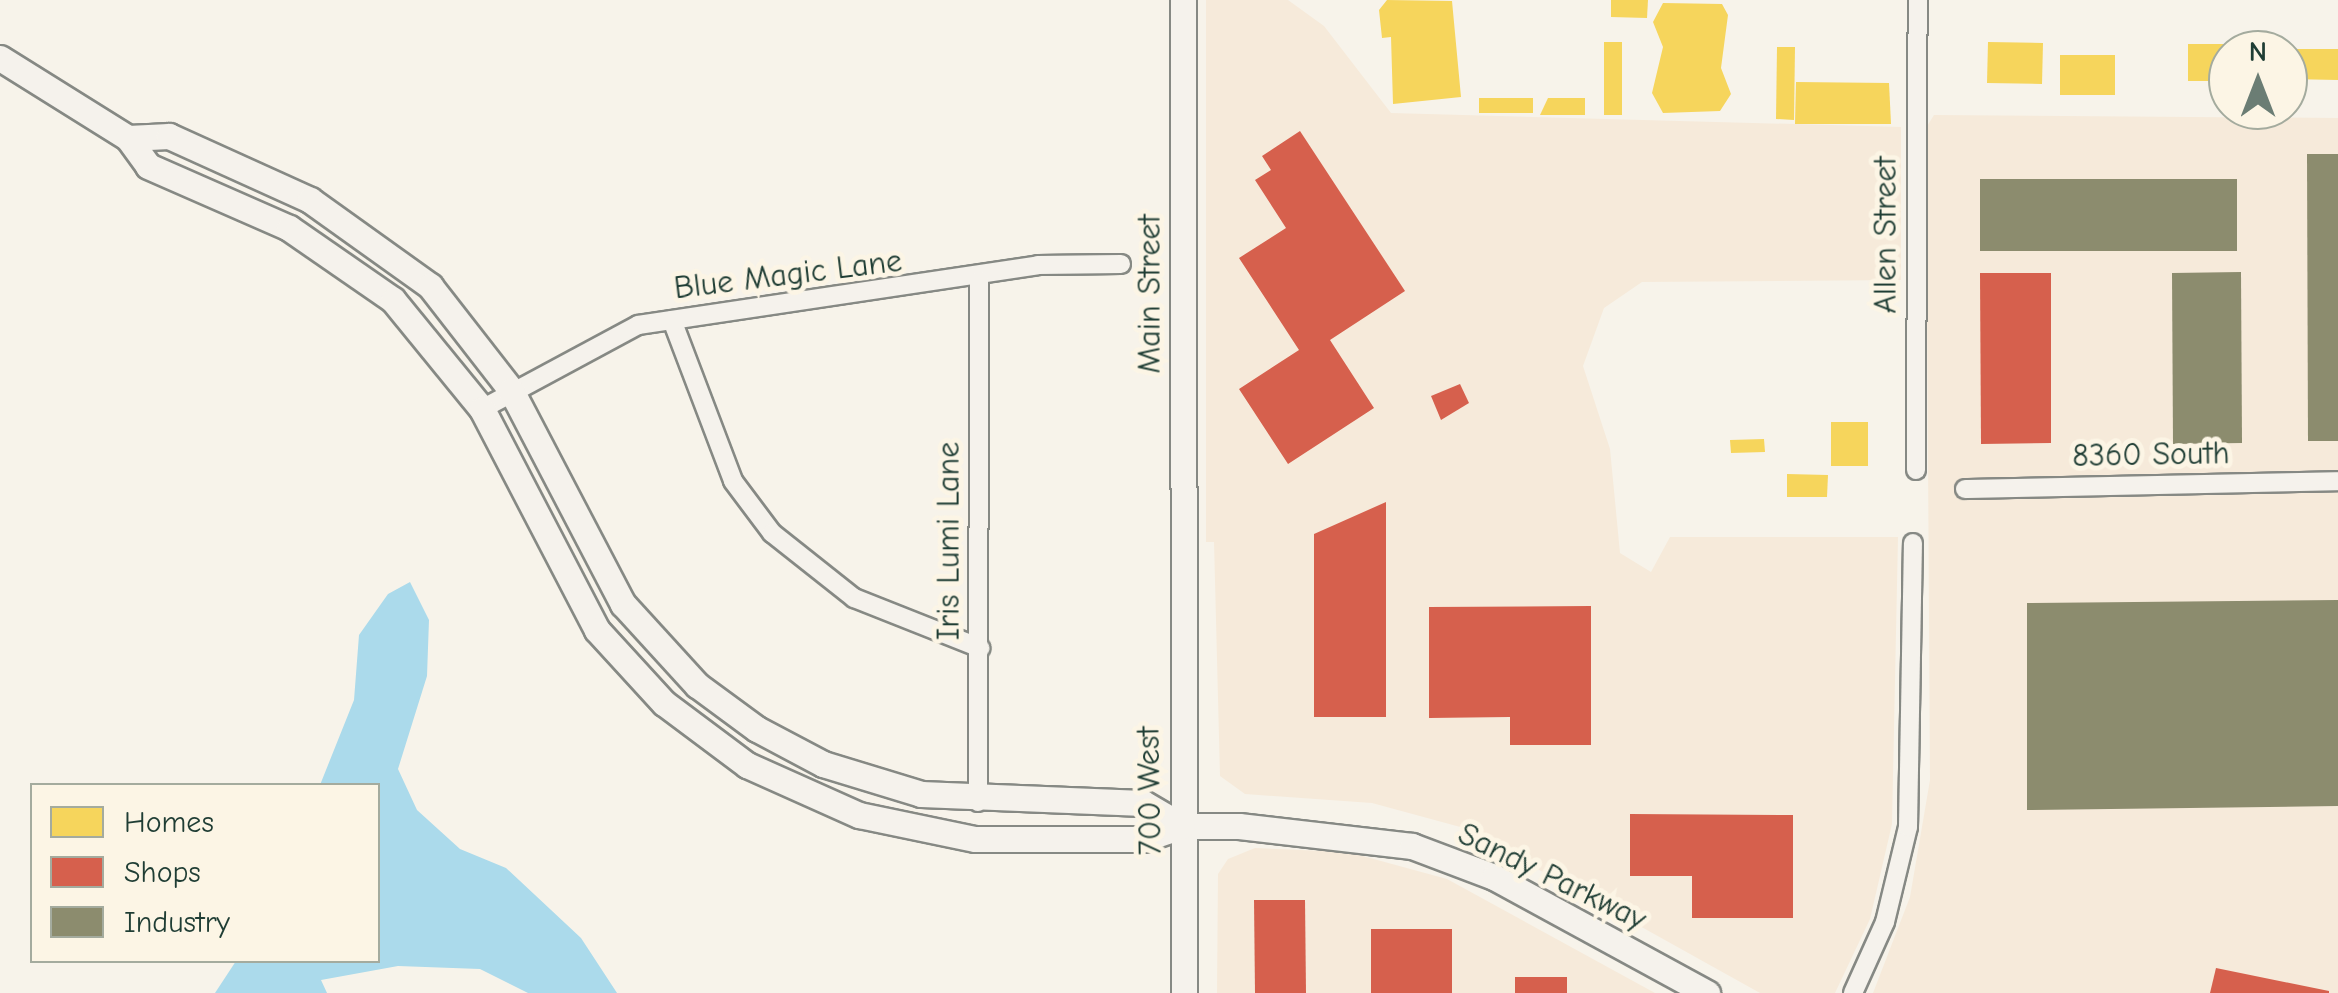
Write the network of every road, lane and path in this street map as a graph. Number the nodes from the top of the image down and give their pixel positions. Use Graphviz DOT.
graph roads {
  1 [pos="1183,0"];
  2 [pos="1918,0"];
  3 [pos="0,58"];
  4 [pos="128,138"];
  5 [pos="1120,264"];
  6 [pos="978,280"];
  7 [pos="672,320"];
  8 [pos="512,390"];
  9 [pos="482,409"];
  10 [pos="1916,470"];
  11 [pos="2338,482"];
  12 [pos="1964,489"];
  13 [pos="1914,543"];
  14 [pos="1181,588"];
  15 [pos="980,648"];
  16 [pos="978,802"];
  17 [pos="1182,826"];
  18 [pos="1184,993"];
  19 [pos="1707,993"];
  20 [pos="1853,993"];
  1 -- 14 [label="main road, Main Street"];
  2 -- 10 [label="street, Allen Street"];
  3 -- 4 [label="main road"];
  4 -- 8 [label="main road"];
  4 -- 9 [label="main road"];
  5 -- 6 [label="street, Blue Magic Lane"];
  6 -- 7 [label="street, Blue Magic Lane"];
  6 -- 15 [label="street, Iris Lumi Lane"];
  7 -- 8 [label="street, Blue Magic Lane"];
  7 -- 15 [label="street"];
  8 -- 9 [label="street, Blue Magic Lane"];
  8 -- 16 [label="main road"];
  9 -- 17 [label="main road"];
  11 -- 12 [label="street, 8360 South"];
  13 -- 20 [label="street"];
  14 -- 17 [label="main road, 700 West"];
  15 -- 16 [label="street, Iris Lumi Lane"];
  16 -- 17 [label="main road"];
  17 -- 18 [label="main road, 700 West"];
  17 -- 19 [label="main road, Sandy Parkway"];
}
